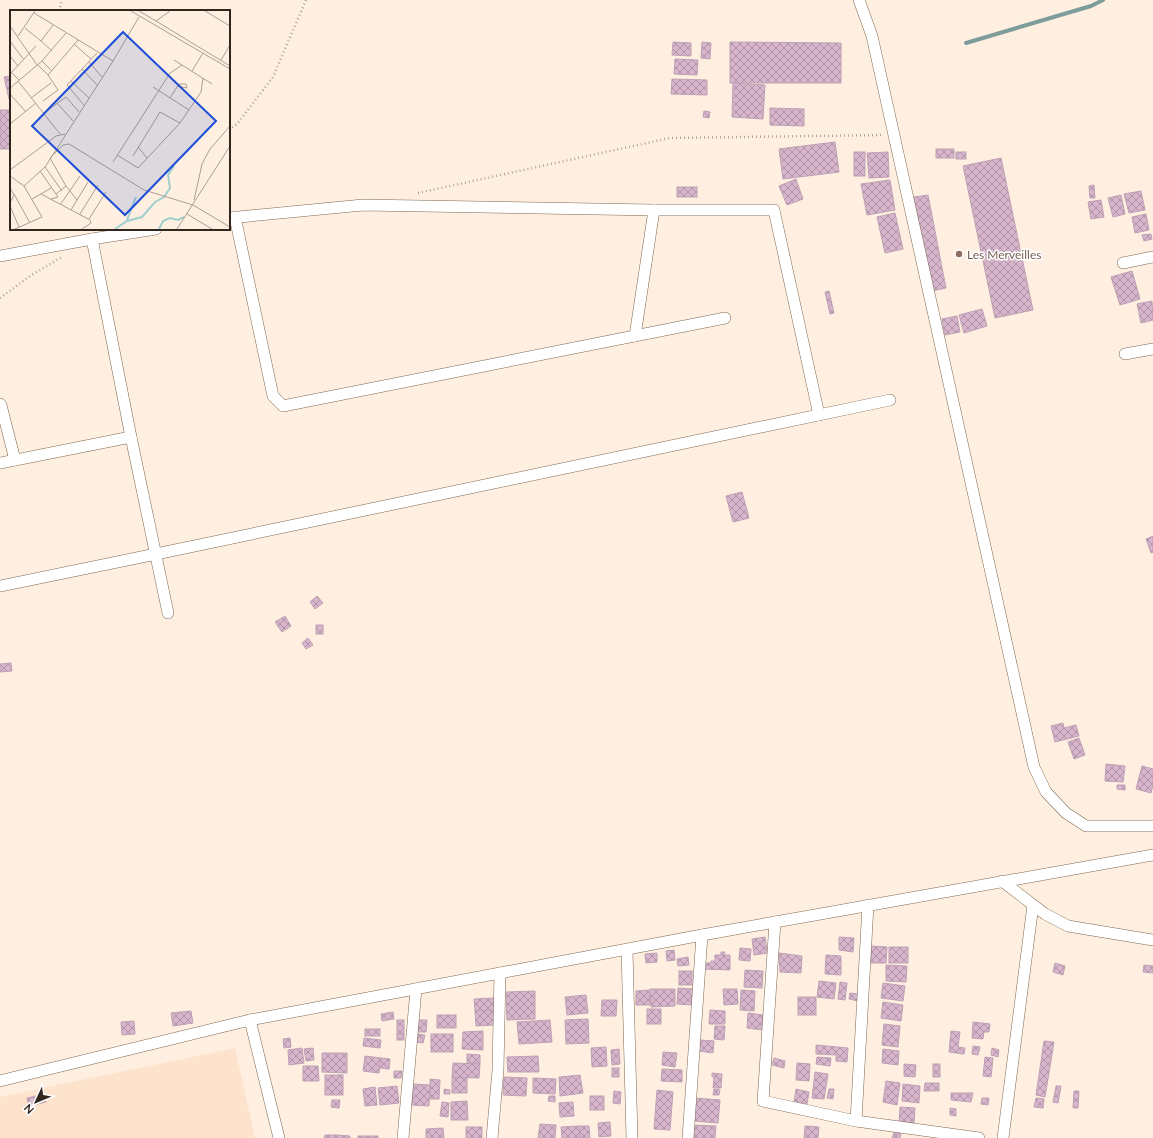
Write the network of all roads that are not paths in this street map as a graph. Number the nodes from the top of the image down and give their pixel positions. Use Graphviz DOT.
graph roads {
  1 [pos="859,0"];
  2 [pos="654,210"];
  3 [pos="232,218"];
  4 [pos="150,230"];
  5 [pos="92,239"];
  6 [pos="0,256"];
  7 [pos="1153,257"];
  8 [pos="1124,263"];
  9 [pos="725,318"];
  10 [pos="635,336"];
  11 [pos="1153,349"];
  12 [pos="1125,354"];
  13 [pos="890,400"];
  14 [pos="0,404"];
  15 [pos="819,415"];
  16 [pos="131,437"];
  17 [pos="15,460"];
  18 [pos="0,463"];
  19 [pos="156,554"];
  20 [pos="0,586"];
  21 [pos="168,613"];
  22 [pos="1153,826"];
  23 [pos="1153,855"];
  24 [pos="1002,881"];
  25 [pos="1033,905"];
  26 [pos="868,906"];
  27 [pos="775,922"];
  28 [pos="702,935"];
  29 [pos="1153,940"];
  30 [pos="627,950"];
  31 [pos="500,973"];
  32 [pos="416,989"];
  33 [pos="250,1020"];
  34 [pos="0,1081"];
  35 [pos="856,1121"];
  36 [pos="279,1138"];
  37 [pos="403,1138"];
  38 [pos="492,1138"];
  39 [pos="632,1138"];
  40 [pos="688,1138"];
  41 [pos="978,1138"];
  42 [pos="1003,1138"];
  1 -- 22 [label="street"];
  2 -- 3 [label="street"];
  2 -- 10 [label="street"];
  2 -- 15 [label="street"];
  3 -- 10 [label="street"];
  4 -- 5 [label="street"];
  5 -- 6 [label="street"];
  5 -- 16 [label="street"];
  7 -- 8 [label="street"];
  9 -- 10 [label="street"];
  11 -- 12 [label="street"];
  13 -- 15 [label="street"];
  14 -- 17 [label="street"];
  15 -- 19 [label="street"];
  16 -- 17 [label="street"];
  16 -- 19 [label="street"];
  17 -- 18 [label="street"];
  19 -- 20 [label="street"];
  19 -- 21 [label="street"];
  23 -- 24 [label="street"];
  24 -- 25 [label="street"];
  24 -- 26 [label="street"];
  25 -- 29 [label="street"];
  25 -- 42 [label="street"];
  26 -- 27 [label="street"];
  26 -- 35 [label="street"];
  27 -- 28 [label="street"];
  27 -- 35 [label="street"];
  28 -- 30 [label="street"];
  28 -- 40 [label="street"];
  30 -- 31 [label="street"];
  30 -- 39 [label="street"];
  31 -- 32 [label="street"];
  31 -- 38 [label="street"];
  32 -- 33 [label="street"];
  32 -- 37 [label="street"];
  33 -- 34 [label="street"];
  33 -- 36 [label="street"];
  35 -- 41 [label="street"];
}
